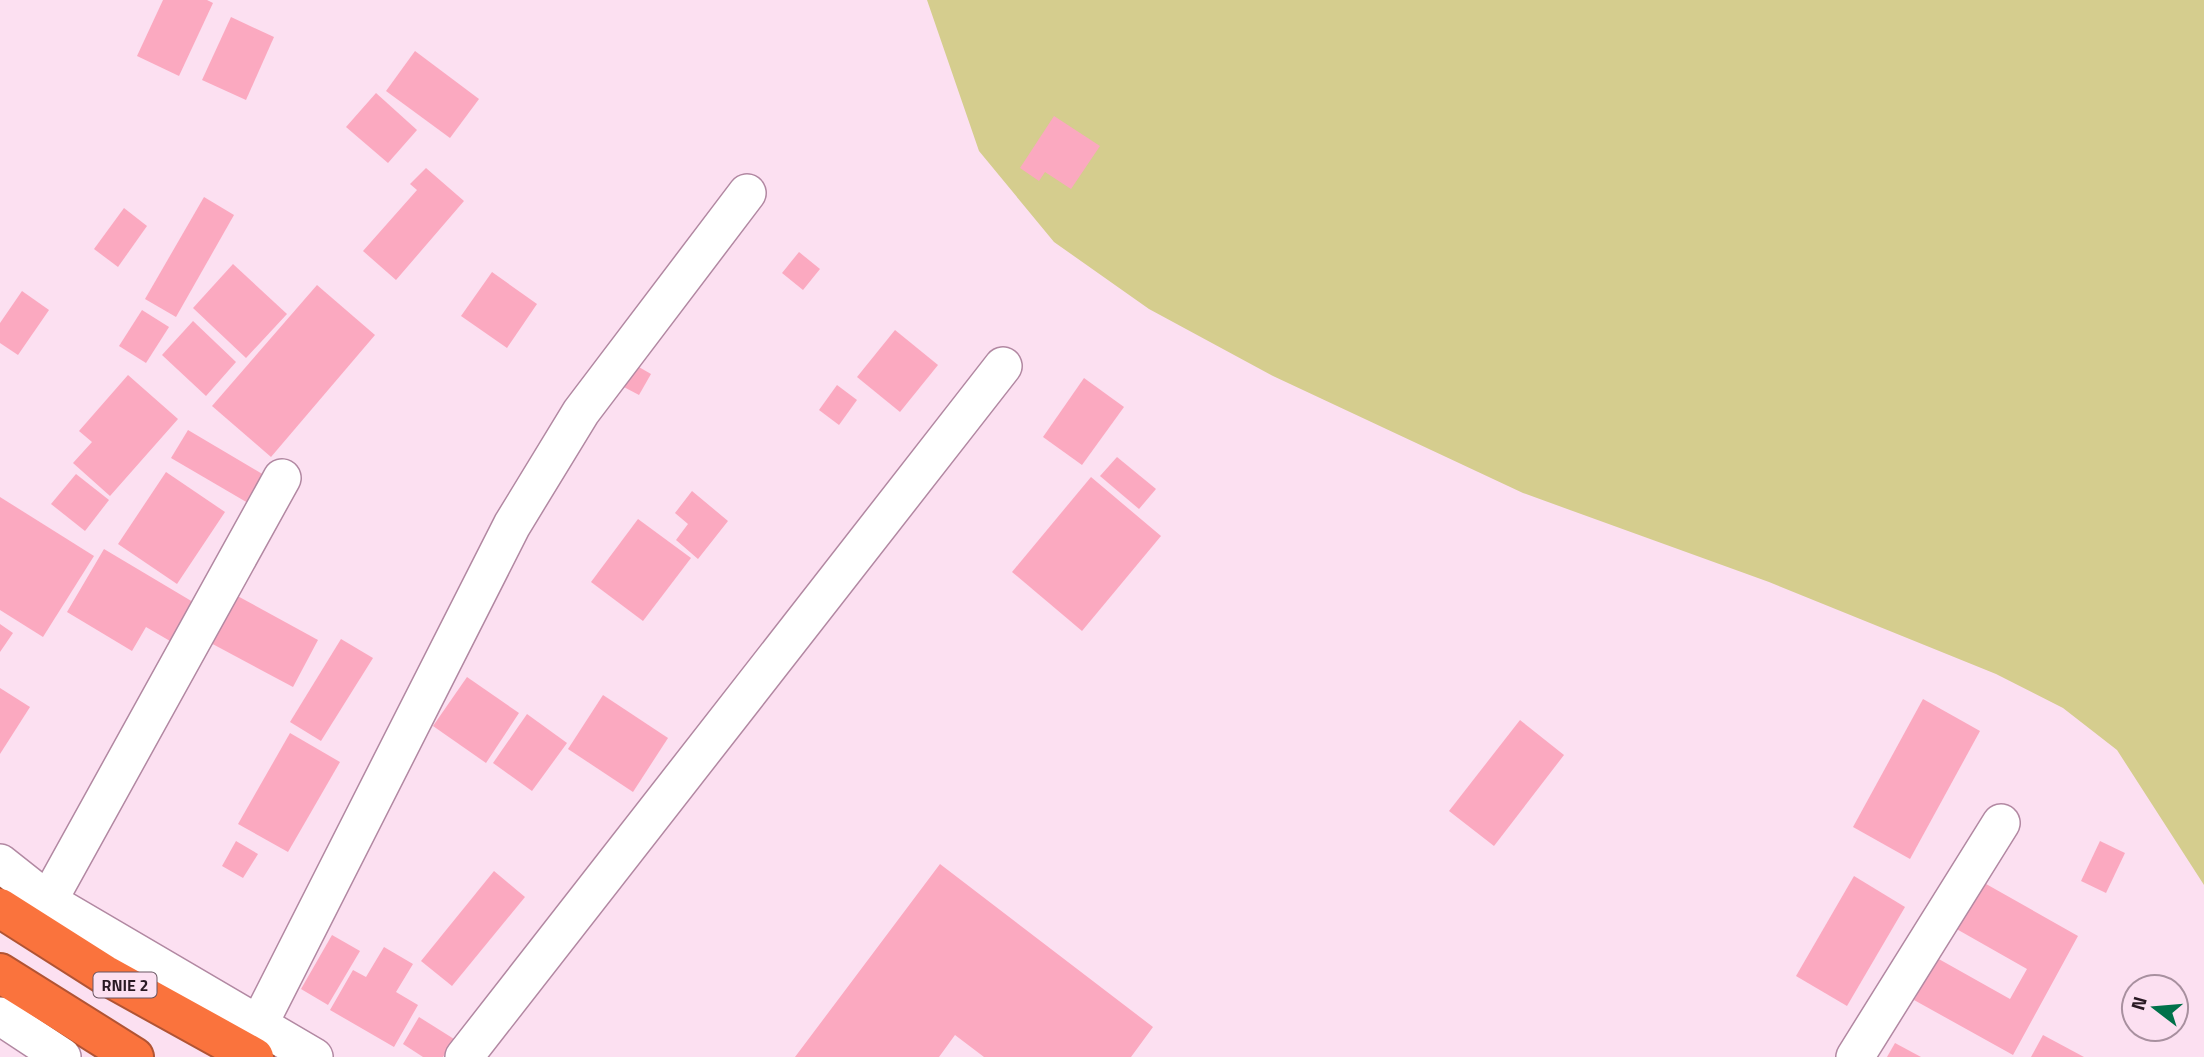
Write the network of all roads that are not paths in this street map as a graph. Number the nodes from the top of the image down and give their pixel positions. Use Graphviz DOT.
graph roads {
  1 [pos="747,193"];
  2 [pos="1003,366"];
  3 [pos="282,478"];
  4 [pos="2001,823"];
  5 [pos="0,863"];
  6 [pos="48,901"];
  7 [pos="0,908"];
  8 [pos="0,973"];
  9 [pos="0,1016"];
  10 [pos="256,1042"];
  11 [pos="43,1052"];
  12 [pos="134,1057"];
  13 [pos="314,1057"];
  14 [pos="464,1057"];
  15 [pos="1855,1057"];
  1 -- 10 [label="street"];
  2 -- 14 [label="street"];
  3 -- 6 [label="street"];
  4 -- 15 [label="street"];
  5 -- 6 [label="street"];
  6 -- 10 [label="street"];
  7 -- 10 [label="highway, RNIE 2 / RNIE 2"];
  8 -- 12 [label="highway"];
  9 -- 11 [label="street"];
  10 -- 13 [label="street"];
}
